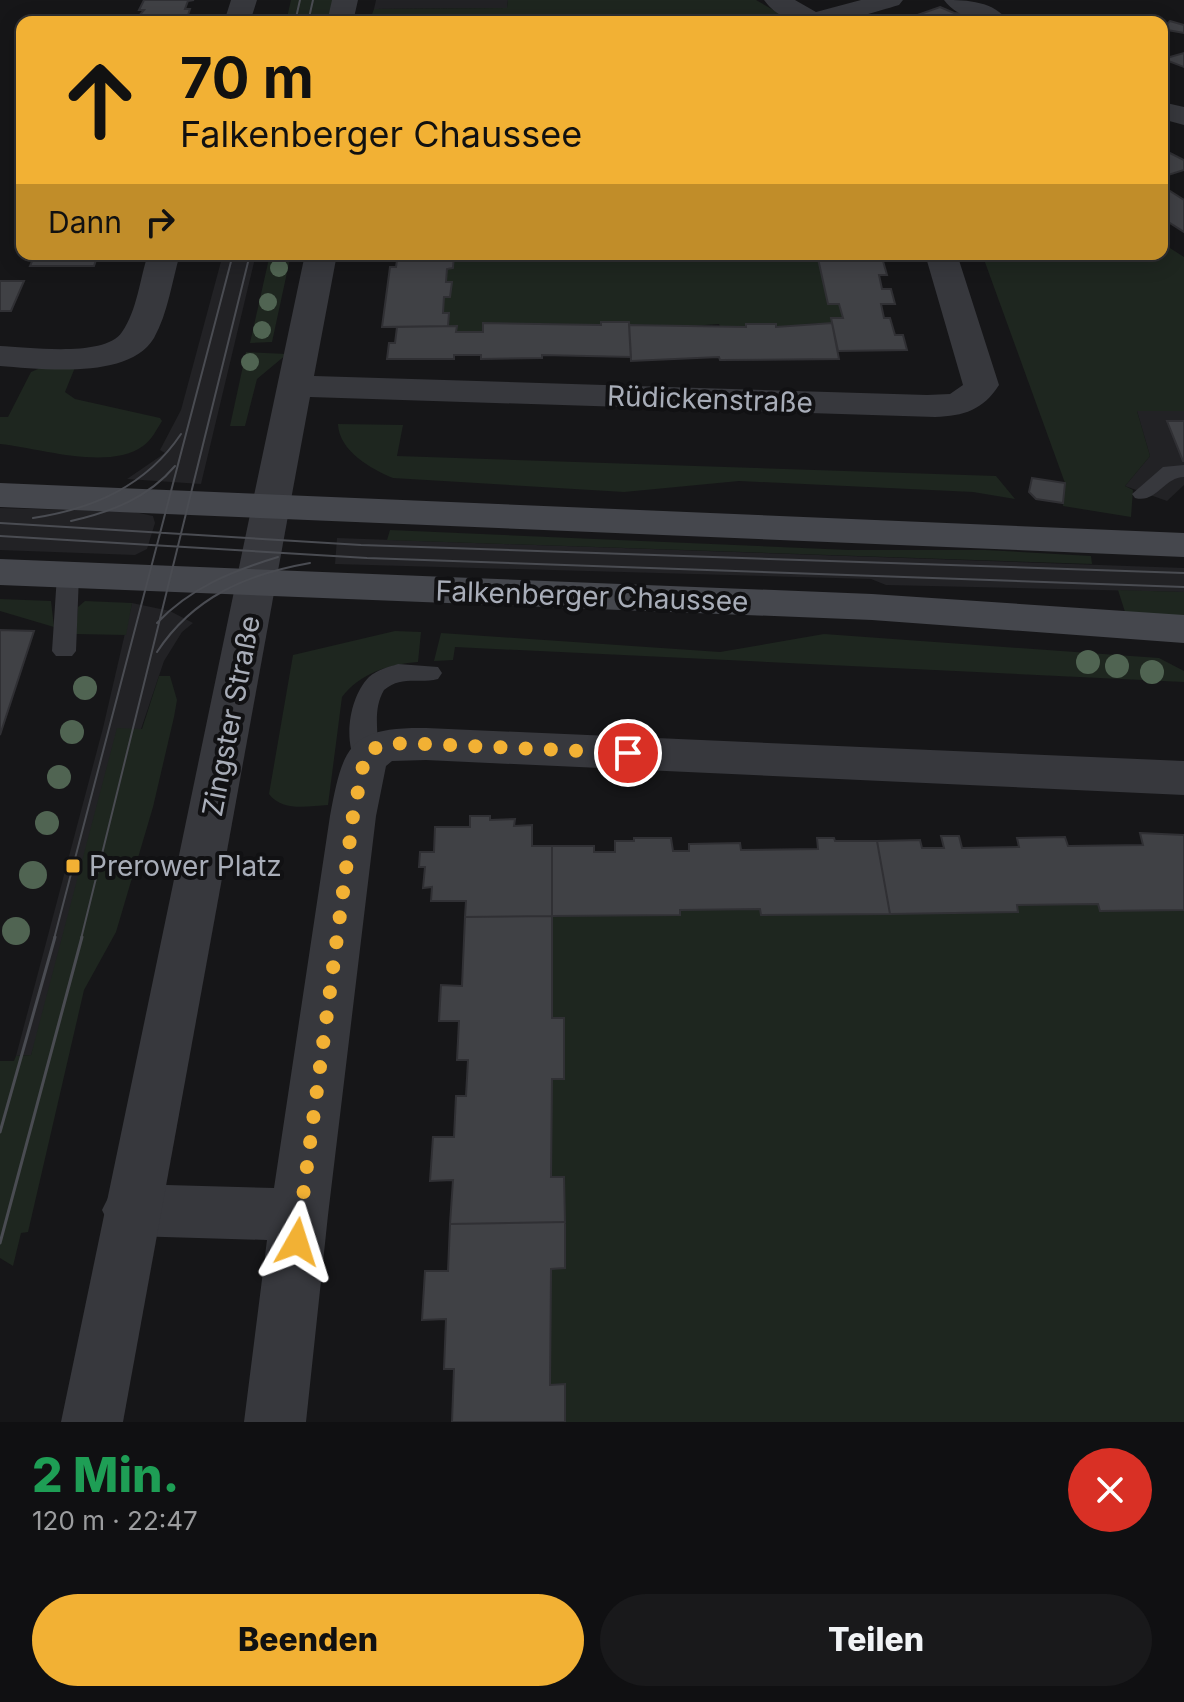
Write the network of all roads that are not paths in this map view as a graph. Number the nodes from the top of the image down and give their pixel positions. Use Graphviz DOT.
graph roads {
  1 [pos="777,0"];
  2 [pos="890,0"];
  3 [pos="957,0"];
  4 [pos="803,16"];
  5 [pos="830,16"];
  6 [pos="985,16"];
  7 [pos="162,260"];
  8 [pos="320,260"];
  9 [pos="943,260"];
  10 [pos="0,356"];
  11 [pos="293,386"];
  12 [pos="1184,471"];
  13 [pos="1142,494"];
  14 [pos="0,495"];
  15 [pos="271,505"];
  16 [pos="1184,545"];
  17 [pos="0,572"];
  18 [pos="68,575"];
  19 [pos="258,582"];
  20 [pos="1184,629"];
  21 [pos="64,651"];
  22 [pos="430,673"];
  23 [pos="365,756"];
  24 [pos="1184,778"];
  25 [pos="131,1210"];
  26 [pos="299,1215"];
  27 [pos="92,1422"];
  28 [pos="275,1422"];
  1 -- 4 [label="street"];
  2 -- 5 [label="street"];
  3 -- 6 [label="street"];
  7 -- 10 [label="street"];
  8 -- 11 [label="street"];
  9 -- 11 [label="street, Rüdickenstraße"];
  11 -- 15 [label="street"];
  12 -- 13 [label="lane"];
  14 -- 15 [label="main road"];
  15 -- 16 [label="main road"];
  15 -- 19 [label="street, Zingster Straße"];
  17 -- 18 [label="main road, Falkenberger Chaussee"];
  18 -- 19 [label="main road, Falkenberger Chaussee"];
  18 -- 21 [label="lane"];
  19 -- 20 [label="main road, Falkenberger Chaussee"];
  19 -- 25 [label="street, Zingster Straße"];
  22 -- 23 [label="lane"];
  23 -- 24 [label="street"];
  23 -- 26 [label="street"];
  25 -- 26 [label="street"];
  25 -- 27 [label="street, Zingster Straße"];
  26 -- 28 [label="street"];
}
